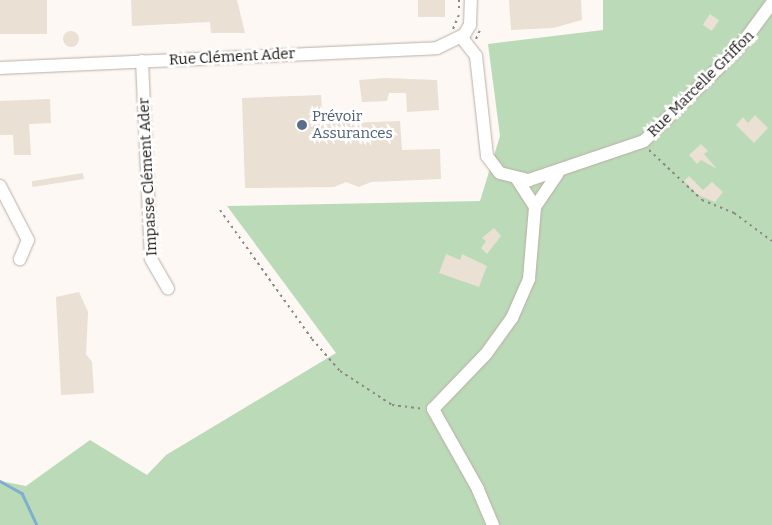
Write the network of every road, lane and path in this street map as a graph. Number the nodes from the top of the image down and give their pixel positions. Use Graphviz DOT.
graph roads {
  1 [pos="459,0"];
  2 [pos="471,0"];
  3 [pos="772,3"];
  4 [pos="450,32"];
  5 [pos="462,38"];
  6 [pos="142,61"];
  7 [pos="0,68"];
  8 [pos="644,141"];
  9 [pos="558,173"];
  10 [pos="517,179"];
  11 [pos="0,186"];
  12 [pos="535,207"];
  13 [pos="220,210"];
  14 [pos="772,241"];
  15 [pos="20,259"];
  16 [pos="168,288"];
  17 [pos="433,409"];
  18 [pos="493,525"];
  1 -- 4 [label="path"];
  2 -- 5 [label="street"];
  3 -- 8 [label="street, Rue Marcelle Griffon"];
  5 -- 6 [label="street, Rue Clément Ader"];
  5 -- 10 [label="street"];
  6 -- 7 [label="street, Rue Clément Ader"];
  6 -- 16 [label="street, Impasse Clément Ader"];
  8 -- 9 [label="street, Rue Marcelle Griffon"];
  8 -- 14 [label="path"];
  9 -- 10 [label="street, Rue Marcelle Griffon"];
  9 -- 12 [label="street"];
  10 -- 12 [label="street"];
  11 -- 15 [label="street"];
  12 -- 17 [label="street"];
  13 -- 17 [label="path"];
  17 -- 18 [label="street"];
}
